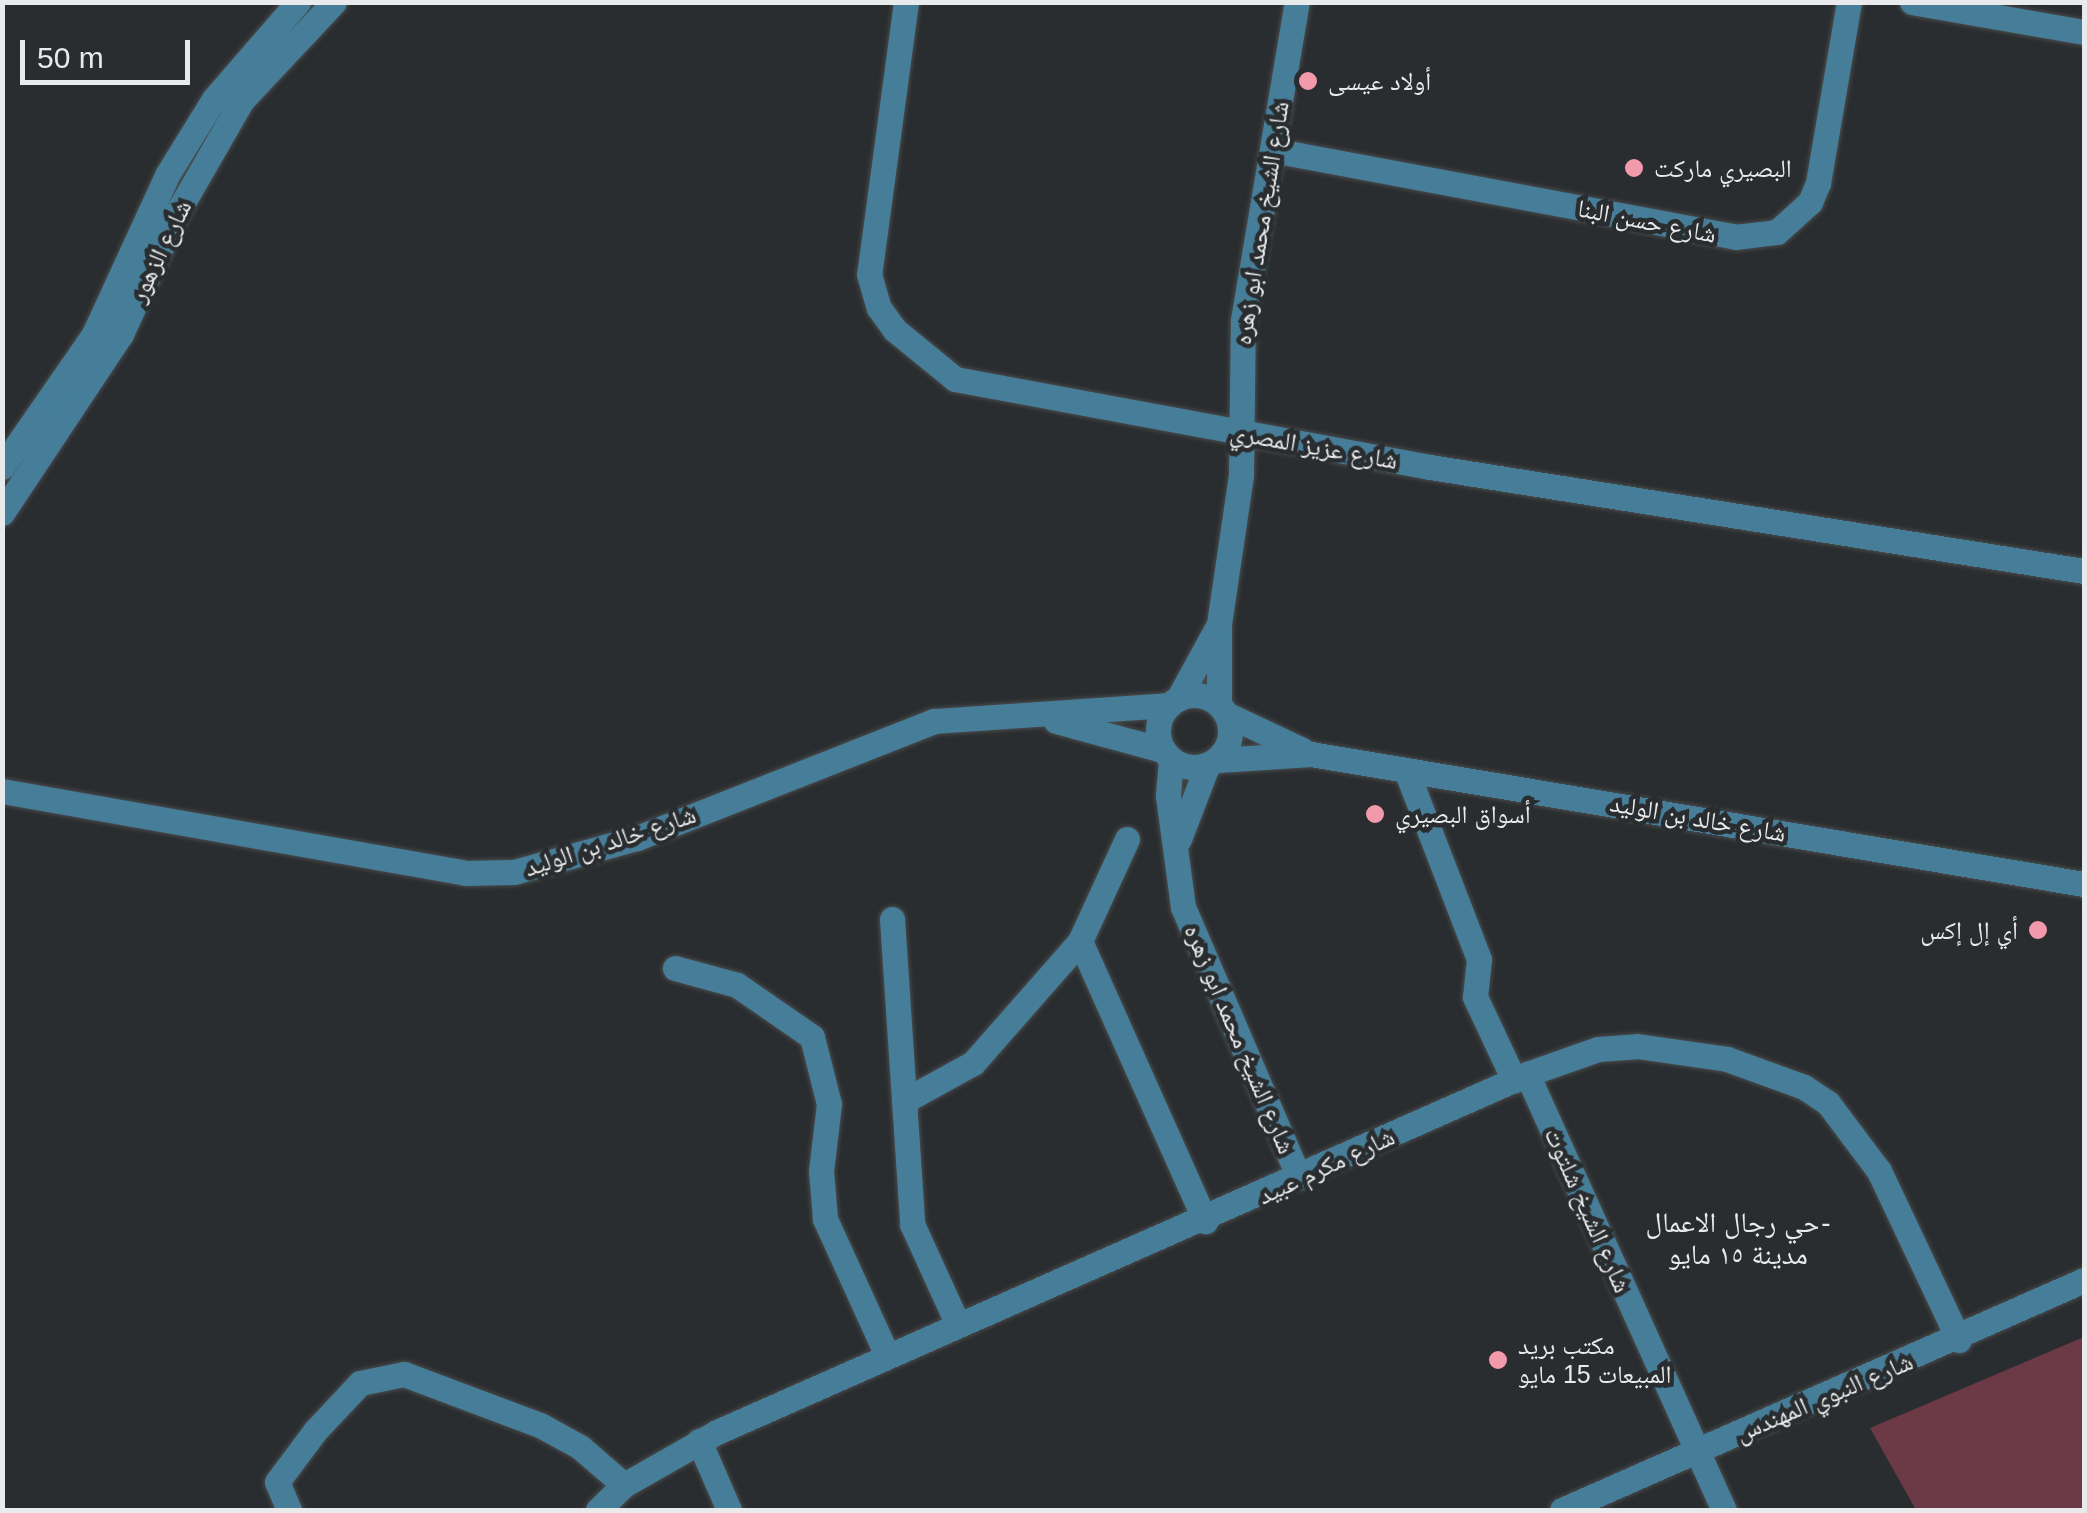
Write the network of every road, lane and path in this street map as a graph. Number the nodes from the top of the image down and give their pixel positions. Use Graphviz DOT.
graph roads {
  1 [pos="298,2"];
  2 [pos="334,2"];
  3 [pos="906,2"];
  4 [pos="1297,2"];
  5 [pos="1849,2"];
  6 [pos="1912,2"];
  7 [pos="2084,32"];
  8 [pos="1272,150"];
  9 [pos="1241,432"];
  10 [pos="2,467"];
  11 [pos="2,513"];
  12 [pos="2084,572"];
  13 [pos="1219,624"];
  14 [pos="1173,702"];
  15 [pos="1223,709"];
  16 [pos="1027,714"];
  17 [pos="1312,754"];
  18 [pos="1167,755"];
  19 [pos="1212,763"];
  20 [pos="1406,770"];
  21 [pos="2,792"];
  22 [pos="1127,838"];
  23 [pos="1179,840"];
  24 [pos="2084,884"];
  25 [pos="892,919"];
  26 [pos="1080,941"];
  27 [pos="675,968"];
  28 [pos="1520,1077"];
  29 [pos="904,1101"];
  30 [pos="1300,1177"];
  31 [pos="1205,1221"];
  32 [pos="2084,1280"];
  33 [pos="958,1325"];
  34 [pos="1959,1340"];
  35 [pos="886,1355"];
  36 [pos="700,1441"];
  37 [pos="1697,1451"];
  38 [pos="624,1485"];
  39 [pos="290,1510"];
  40 [pos="598,1510"];
  41 [pos="729,1510"];
  42 [pos="1562,1510"];
  43 [pos="1724,1510"];
  1 -- 10 [label="street, شارع الزهور"];
  2 -- 11 [label="street, شارع الزهور"];
  3 -- 9 [label="street, شارع عزيز المصري"];
  4 -- 8 [label="street, شارع الشيخ محمد ابو زهره"];
  5 -- 8 [label="street, شارع حسن البنا"];
  6 -- 7 [label="street"];
  8 -- 9 [label="street, شارع الشيخ محمد ابو زهره"];
  9 -- 12 [label="street, شارع عزيز المصري"];
  9 -- 13 [label="street, شارع الشيخ محمد ابو زهره"];
  13 -- 14 [label="street, شارع الشيخ محمد ابو زهره"];
  13 -- 15 [label="street, شارع الشيخ محمد ابو زهره"];
  14 -- 15 [label="street"];
  14 -- 16 [label="street, شارع خالد بن الوليد"];
  14 -- 18 [label="street"];
  15 -- 17 [label="street, شارع خالد بن الوليد"];
  15 -- 19 [label="street"];
  16 -- 18 [label="street, شارع خالد بن الوليد"];
  16 -- 21 [label="street, شارع خالد بن الوليد"];
  17 -- 19 [label="street, شارع خالد بن الوليد"];
  17 -- 20 [label="street, شارع خالد بن الوليد"];
  18 -- 19 [label="street"];
  18 -- 23 [label="street, شارع الشيخ محمد ابو زهره"];
  19 -- 23 [label="street, شارع الشيخ محمد ابو زهره"];
  20 -- 24 [label="street, شارع خالد بن الوليد"];
  20 -- 28 [label="street, شارع الشيخ شلتوت"];
  22 -- 26 [label="street"];
  23 -- 30 [label="street, شارع الشيخ محمد ابو زهره"];
  25 -- 29 [label="street"];
  26 -- 29 [label="street"];
  26 -- 31 [label="street"];
  27 -- 35 [label="street"];
  28 -- 30 [label="street, شارع مكرم عبيد"];
  28 -- 34 [label="street, شارع مكرم عبيد"];
  28 -- 37 [label="street, شارع الشيخ شلتوت"];
  29 -- 33 [label="street"];
  30 -- 31 [label="street, شارع مكرم عبيد"];
  31 -- 33 [label="street, شارع مكرم عبيد"];
  32 -- 34 [label="street, شارع النبوي المهندس"];
  33 -- 35 [label="street, شارع مكرم عبيد"];
  34 -- 37 [label="street, شارع النبوي المهندس"];
  35 -- 36 [label="street, شارع مكرم عبيد"];
  36 -- 38 [label="street, شارع مكرم عبيد"];
  36 -- 41 [label="street"];
  37 -- 42 [label="street, شارع النبوي المهندس"];
  37 -- 43 [label="street, شارع الشيخ شلتوت"];
  38 -- 39 [label="street"];
  38 -- 40 [label="street, شارع مكرم عبيد"];
}
